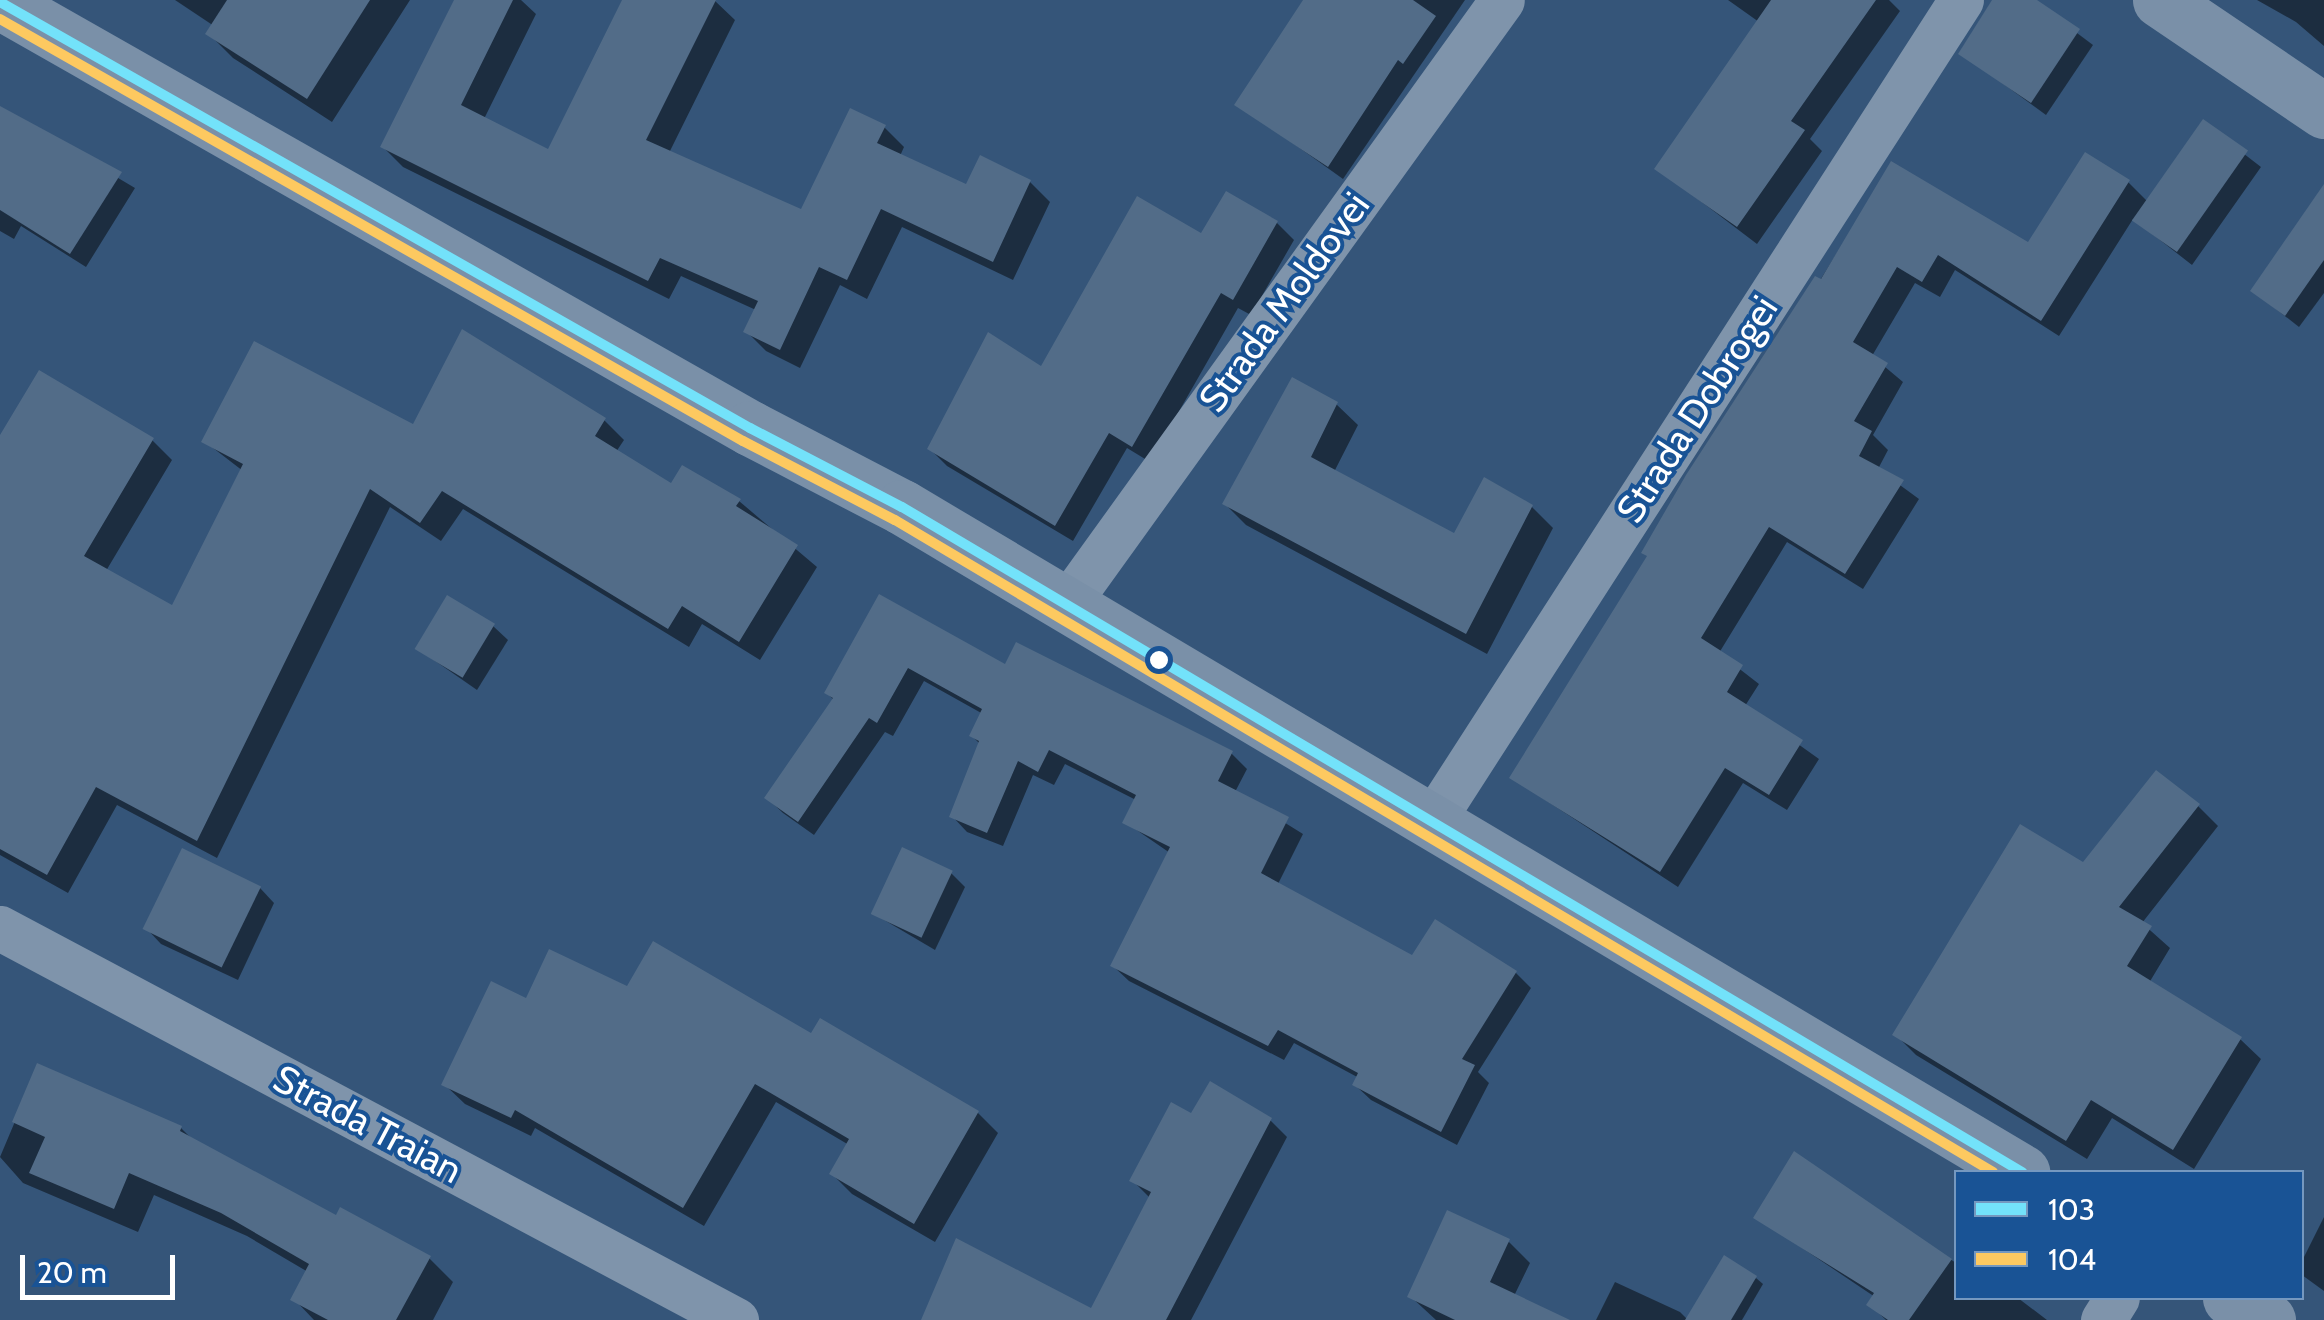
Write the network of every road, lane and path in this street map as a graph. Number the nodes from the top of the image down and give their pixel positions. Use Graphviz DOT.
graph roads {
  1 [pos="1502,0"];
  2 [pos="1960,0"];
  3 [pos="2160,0"];
  4 [pos="0,2"];
  5 [pos="2324,111"];
  6 [pos="1067,604"];
  7 [pos="1434,818"];
  8 [pos="0,928"];
  9 [pos="2019,1170"];
  10 [pos="2233,1300"];
  11 [pos="736,1320"];
  12 [pos="2268,1320"];
  1 -- 6 [label="street, Strada Moldovei"];
  2 -- 7 [label="street, Strada Dobrogei"];
  3 -- 5 [label="main road"];
  4 -- 6 [label="main road"];
  6 -- 7 [label="main road"];
  7 -- 9 [label="main road"];
  8 -- 11 [label="street, Strada Traian"];
  10 -- 12 [label="main road"];
}
